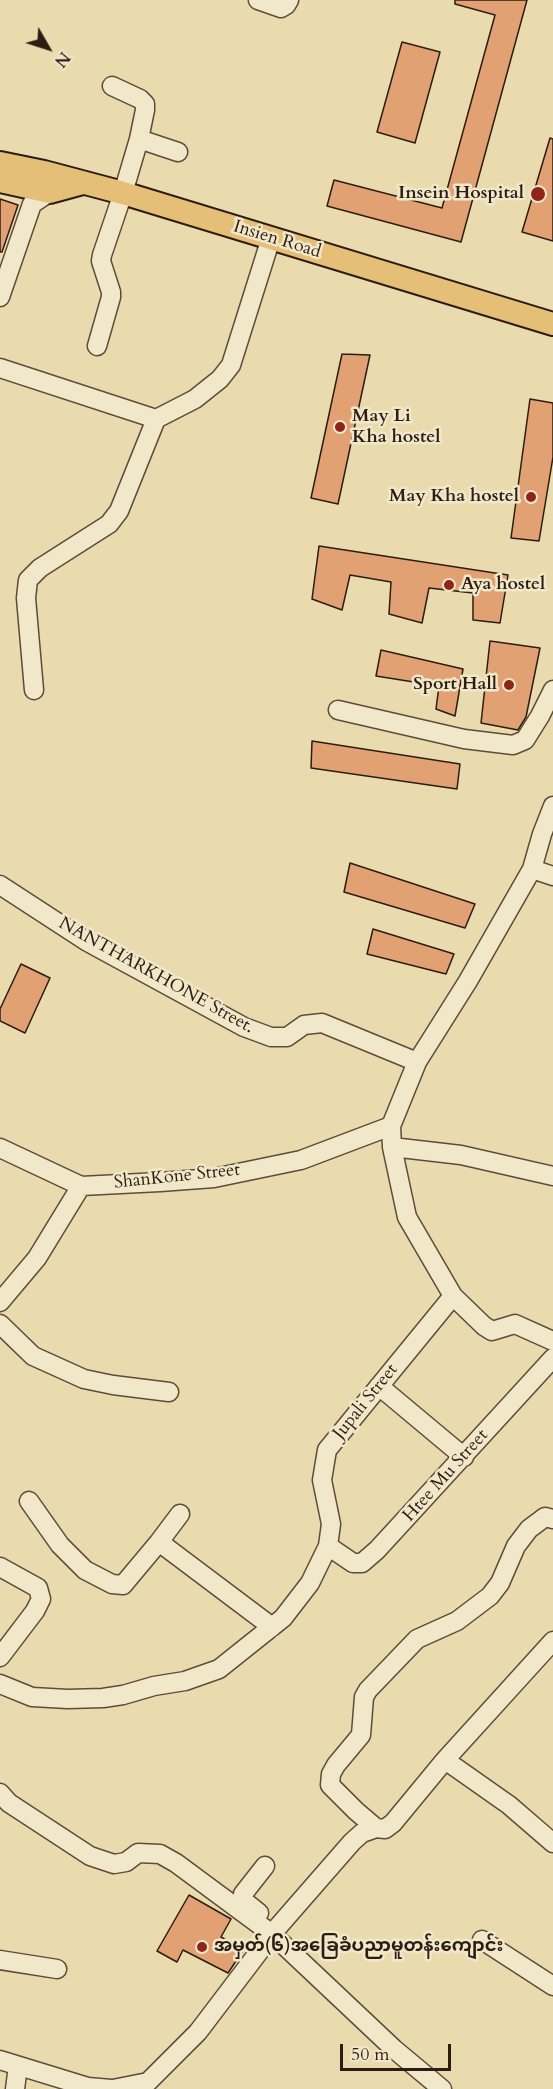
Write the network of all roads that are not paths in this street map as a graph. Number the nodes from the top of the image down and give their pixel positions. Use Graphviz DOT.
graph roads {
  1 [pos="258,0"];
  2 [pos="290,0"];
  3 [pos="112,86"];
  4 [pos="139,140"];
  5 [pos="178,152"];
  6 [pos="0,163"];
  7 [pos="0,181"];
  8 [pos="84,183"];
  9 [pos="44,191"];
  10 [pos="123,194"];
  11 [pos="271,238"];
  12 [pos="0,297"];
  13 [pos="553,324"];
  14 [pos="97,346"];
  15 [pos="0,368"];
  16 [pos="156,419"];
  17 [pos="34,690"];
  18 [pos="553,690"];
  19 [pos="338,710"];
  20 [pos="553,806"];
  21 [pos="531,869"];
  22 [pos="553,876"];
  23 [pos="0,885"];
  24 [pos="417,1062"];
  25 [pos="391,1126"];
  26 [pos="392,1147"];
  27 [pos="0,1148"];
  28 [pos="553,1176"];
  29 [pos="81,1186"];
  30 [pos="3,1292"];
  31 [pos="453,1296"];
  32 [pos="0,1324"];
  33 [pos="553,1341"];
  34 [pos="553,1358"];
  35 [pos="378,1386"];
  36 [pos="169,1392"];
  37 [pos="464,1457"];
  38 [pos="29,1501"];
  39 [pos="180,1514"];
  40 [pos="553,1519"];
  41 [pos="159,1542"];
  42 [pos="328,1546"];
  43 [pos="0,1567"];
  44 [pos="272,1627"];
  45 [pos="550,1650"];
  46 [pos="0,1657"];
  47 [pos="0,1684"];
  48 [pos="445,1760"];
  49 [pos="0,1793"];
  50 [pos="376,1828"];
  51 [pos="553,1843"];
  52 [pos="265,1866"];
  53 [pos="274,1931"];
  54 [pos="482,1940"];
  55 [pos="0,1960"];
  56 [pos="57,1969"];
  57 [pos="553,1986"];
  58 [pos="0,2060"];
  59 [pos="18,2066"];
  60 [pos="15,2089"];
  61 [pos="112,2089"];
  62 [pos="442,2089"];
  1 -- 2 [label="street"];
  3 -- 4 [label="street"];
  4 -- 5 [label="street"];
  4 -- 10 [label="street"];
  6 -- 8 [label="main road, Insien Road"];
  7 -- 9 [label="main road"];
  8 -- 9 [label="main road"];
  8 -- 10 [label="main road, Insien Road"];
  9 -- 12 [label="street"];
  10 -- 11 [label="main road, Insien Road"];
  10 -- 14 [label="street"];
  11 -- 13 [label="main road, Insien Road"];
  11 -- 16 [label="street"];
  15 -- 16 [label="street"];
  16 -- 17 [label="street"];
  18 -- 19 [label="street"];
  20 -- 21 [label="street"];
  21 -- 22 [label="street"];
  21 -- 24 [label="street"];
  23 -- 24 [label="street, NANTHARKHONE Street."];
  24 -- 25 [label="street"];
  25 -- 26 [label="street"];
  25 -- 29 [label="street, ShanKone Street"];
  26 -- 28 [label="street"];
  26 -- 31 [label="street"];
  27 -- 29 [label="street, ShanKone Street"];
  29 -- 30 [label="street"];
  31 -- 33 [label="street"];
  31 -- 35 [label="street, Jupali Street"];
  32 -- 36 [label="street"];
  34 -- 37 [label="street, Htee Mu Street"];
  35 -- 37 [label="street"];
  35 -- 42 [label="street, Jupali Street"];
  37 -- 42 [label="street, Htee Mu Street"];
  38 -- 41 [label="street"];
  39 -- 41 [label="street"];
  40 -- 50 [label="street"];
  41 -- 44 [label="street"];
  42 -- 44 [label="street, Jupali Street"];
  43 -- 46 [label="street"];
  44 -- 47 [label="street, Jupali Street"];
  45 -- 48 [label="street"];
  48 -- 50 [label="street"];
  48 -- 51 [label="street"];
  49 -- 53 [label="street"];
  50 -- 53 [label="street"];
  52 -- 53 [label="street"];
  53 -- 61 [label="street"];
  53 -- 62 [label="street"];
  54 -- 57 [label="street"];
  55 -- 56 [label="street"];
  58 -- 59 [label="street"];
  59 -- 60 [label="street"];
  59 -- 61 [label="street"];
}
